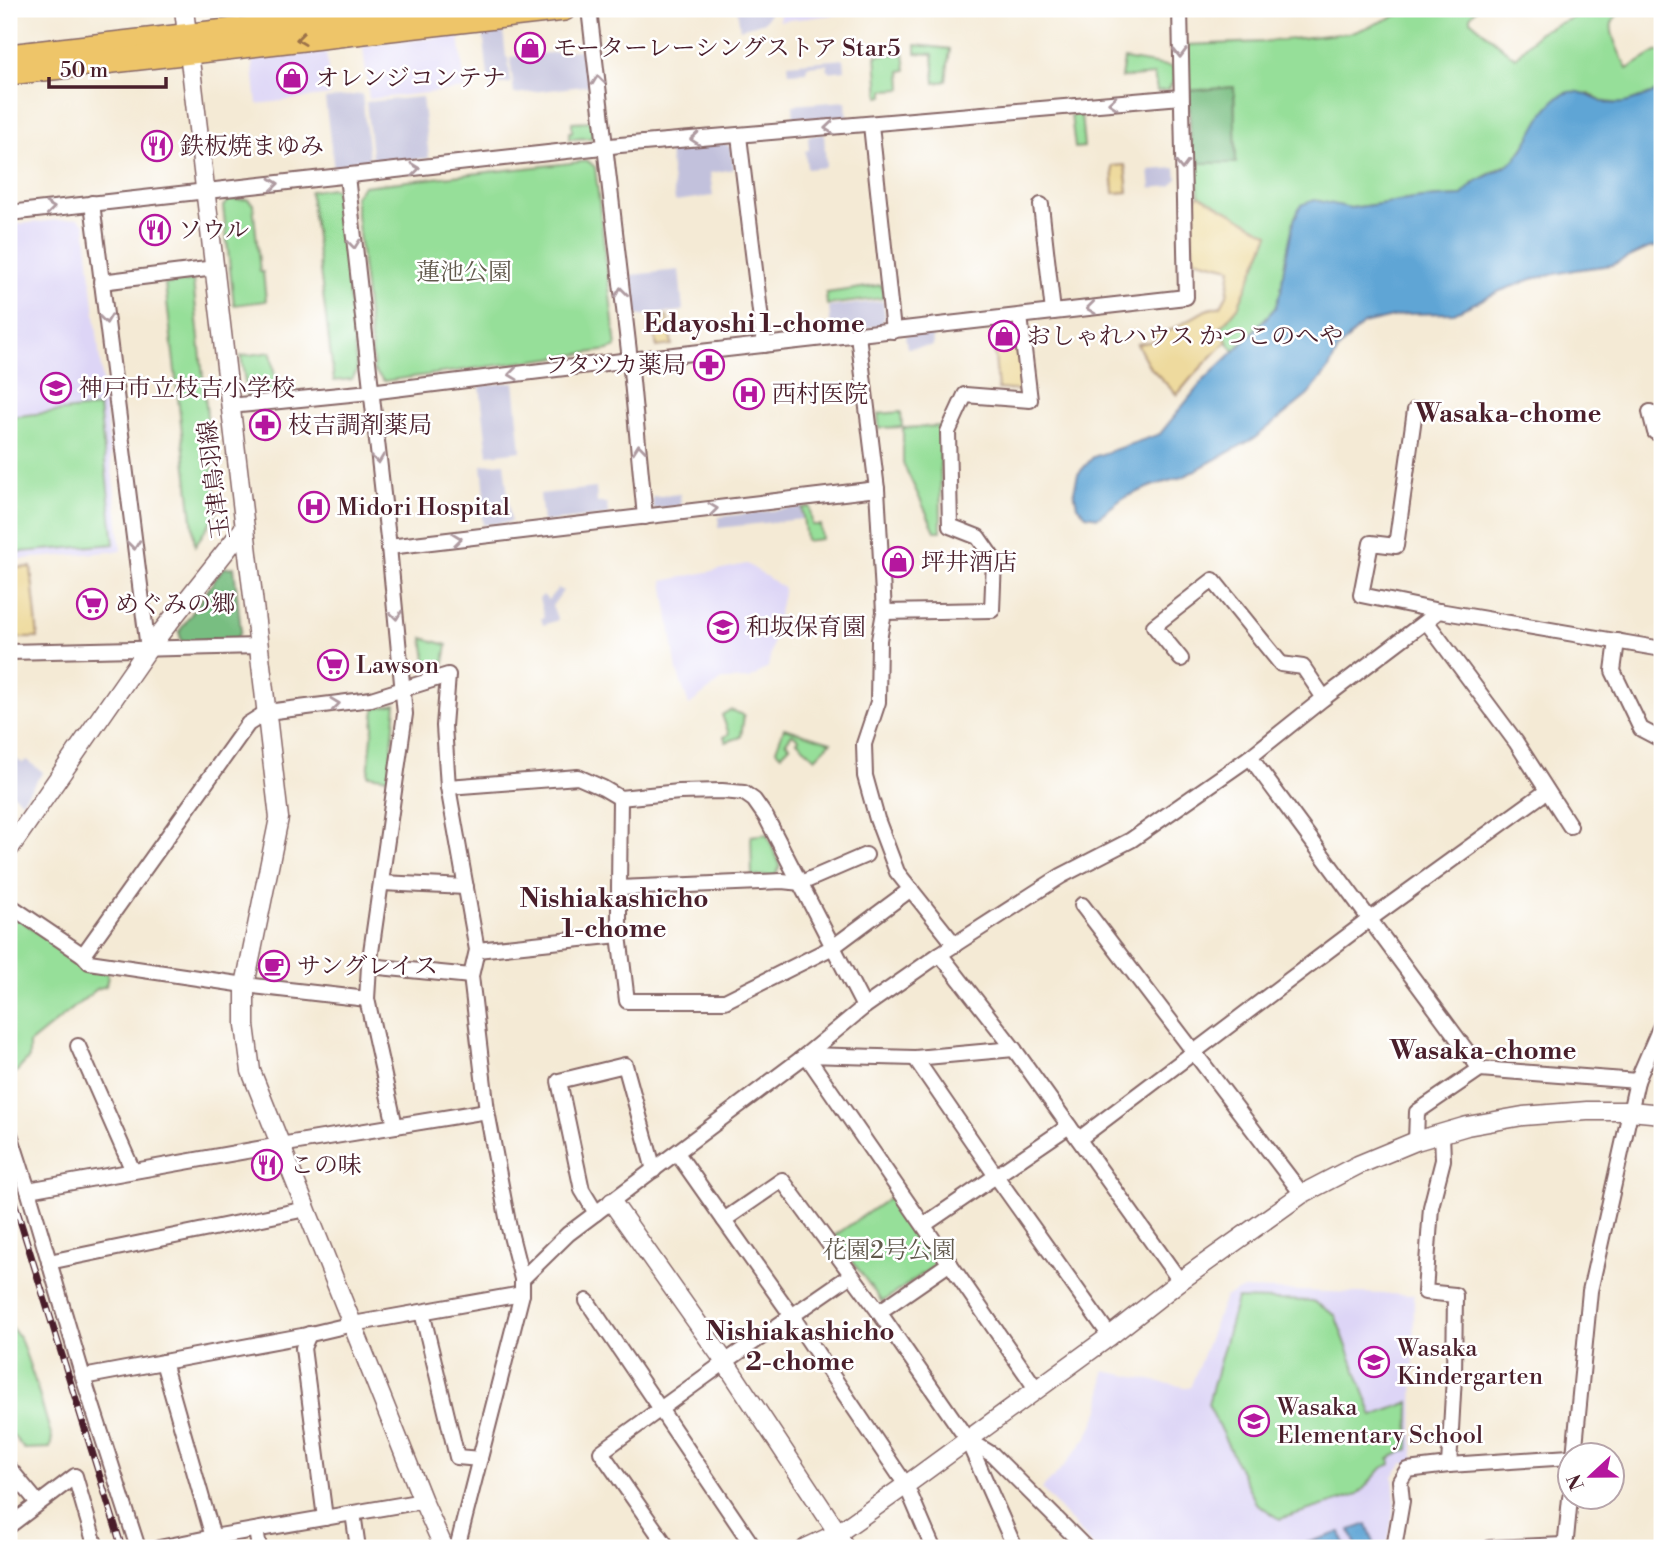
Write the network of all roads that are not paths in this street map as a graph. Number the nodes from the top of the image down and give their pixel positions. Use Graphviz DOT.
graph roads {
  1 [pos="184,9"];
  2 [pos="418,9"];
  3 [pos="564,9"];
  4 [pos="589,9"];
  5 [pos="1180,9"];
  6 [pos="380,17"];
  7 [pos="188,44"];
  8 [pos="9,55"];
  9 [pos="9,73"];
  10 [pos="1181,97"];
  11 [pos="871,125"];
  12 [pos="739,136"];
  13 [pos="606,148"];
  14 [pos="347,176"];
  15 [pos="206,191"];
  16 [pos="92,203"];
  17 [pos="1041,205"];
  18 [pos="9,213"];
  19 [pos="215,268"];
  20 [pos="101,282"];
  21 [pos="1053,312"];
  22 [pos="1020,316"];
  23 [pos="893,331"];
  24 [pos="858,335"];
  25 [pos="764,345"];
  26 [pos="630,359"];
  27 [pos="370,391"];
  28 [pos="230,406"];
  29 [pos="1415,410"];
  30 [pos="1650,412"];
  31 [pos="1662,434"];
  32 [pos="877,489"];
  33 [pos="645,517"];
  34 [pos="244,528"];
  35 [pos="389,547"];
  36 [pos="1439,611"];
  37 [pos="884,612"];
  38 [pos="1426,621"];
  39 [pos="1617,641"];
  40 [pos="260,646"];
  41 [pos="148,649"];
  42 [pos="1662,649"];
  43 [pos="9,652"];
  44 [pos="1181,659"];
  45 [pos="404,689"];
  46 [pos="1324,698"];
  47 [pos="267,712"];
  48 [pos="1662,740"];
  49 [pos="1250,757"];
  50 [pos="448,787"];
  51 [pos="1547,791"];
  52 [pos="620,798"];
  53 [pos="1570,826"];
  54 [pos="9,849"];
  55 [pos="866,855"];
  56 [pos="382,883"];
  57 [pos="801,883"];
  58 [pos="466,887"];
  59 [pos="619,887"];
  60 [pos="911,889"];
  61 [pos="9,905"];
  62 [pos="1082,905"];
  63 [pos="1370,919"];
  64 [pos="619,935"];
  65 [pos="955,945"];
  66 [pos="833,947"];
  67 [pos="477,950"];
  68 [pos="940,954"];
  69 [pos="83,955"];
  70 [pos="369,966"];
  71 [pos="471,976"];
  72 [pos="246,985"];
  73 [pos="367,999"];
  74 [pos="864,1007"];
  75 [pos="1662,1023"];
  76 [pos="78,1046"];
  77 [pos="1014,1049"];
  78 [pos="1194,1051"];
  79 [pos="806,1055"];
  80 [pos="915,1058"];
  81 [pos="1480,1069"];
  82 [pos="1637,1081"];
  83 [pos="487,1111"];
  84 [pos="1630,1111"];
  85 [pos="1662,1114"];
  86 [pos="395,1126"];
  87 [pos="1069,1126"];
  88 [pos="9,1131"];
  89 [pos="1442,1133"];
  90 [pos="1079,1139"];
  91 [pos="1416,1140"];
  92 [pos="280,1145"];
  93 [pos="677,1153"];
  94 [pos="654,1170"];
  95 [pos="134,1171"];
  96 [pos="996,1177"];
  97 [pos="28,1190"];
  98 [pos="1302,1194"];
  99 [pos="612,1202"];
  100 [pos="306,1209"];
  101 [pos="596,1213"];
  102 [pos="724,1220"];
  103 [pos="924,1225"];
  104 [pos="49,1262"];
  105 [pos="950,1263"];
  106 [pos="851,1275"];
  107 [pos="522,1279"];
  108 [pos="1181,1281"];
  109 [pos="522,1294"];
  110 [pos="587,1301"];
  111 [pos="422,1312"];
  112 [pos="879,1312"];
  113 [pos="792,1316"];
  114 [pos="353,1324"];
  115 [pos="309,1334"];
  116 [pos="1110,1336"];
  117 [pos="163,1362"];
  118 [pos="725,1362"];
  119 [pos="83,1377"];
  120 [pos="1037,1390"];
  121 [pos="660,1408"];
  122 [pos="967,1439"];
  123 [pos="1574,1442"];
  124 [pos="1556,1457"];
  125 [pos="480,1459"];
  126 [pos="1449,1465"];
  127 [pos="9,1468"];
  128 [pos="906,1485"];
  129 [pos="423,1501"];
  130 [pos="37,1503"];
  131 [pos="1569,1512"];
  132 [pos="353,1513"];
  133 [pos="325,1518"];
  134 [pos="9,1526"];
  135 [pos="256,1530"];
  136 [pos="214,1537"];
  137 [pos="841,1541"];
  138 [pos="1563,1547"];
  139 [pos="96,1548"];
  140 [pos="138,1548"];
  141 [pos="159,1548"];
  142 [pos="259,1548"];
  143 [pos="358,1548"];
  144 [pos="444,1548"];
  145 [pos="457,1548"];
  146 [pos="668,1548"];
  147 [pos="754,1548"];
  148 [pos="806,1548"];
  149 [pos="933,1548"];
  150 [pos="1015,1548"];
  151 [pos="1086,1548"];
  152 [pos="1394,1548"];
  153 [pos="1489,1548"];
  1 -- 7 [label="street, 玉津鳥羽線"];
  2 -- 6 [label="highway"];
  3 -- 6 [label="highway"];
  13 -- 4 [label="street, one-way"];
  5 -- 10 [label="street, one-way"];
  6 -- 7 [label="highway"];
  7 -- 8 [label="highway"];
  7 -- 9 [label="highway"];
  7 -- 15 [label="street, 玉津鳥羽線"];
  10 -- 11 [label="street, one-way"];
  10 -- 21 [label="street, one-way"];
  11 -- 12 [label="street, one-way"];
  11 -- 23 [label="street"];
  12 -- 13 [label="street, one-way"];
  12 -- 25 [label="street"];
  14 -- 13 [label="street, one-way"];
  26 -- 13 [label="street, one-way"];
  15 -- 14 [label="street, one-way"];
  14 -- 27 [label="street, one-way"];
  15 -- 16 [label="street"];
  15 -- 19 [label="street, 玉津鳥羽線"];
  18 -- 16 [label="street, one-way"];
  16 -- 20 [label="street"];
  17 -- 21 [label="street"];
  19 -- 20 [label="street"];
  19 -- 28 [label="street, 玉津鳥羽線"];
  20 -- 41 [label="street, one-way"];
  21 -- 22 [label="street"];
  22 -- 23 [label="street"];
  22 -- 37 [label="street"];
  23 -- 24 [label="street"];
  24 -- 25 [label="street"];
  24 -- 32 [label="street"];
  25 -- 26 [label="street"];
  26 -- 27 [label="street, one-way"];
  33 -- 26 [label="street, one-way"];
  27 -- 28 [label="street"];
  27 -- 35 [label="street, one-way"];
  28 -- 34 [label="street, 玉津鳥羽線"];
  29 -- 36 [label="street"];
  30 -- 31 [label="street"];
  33 -- 32 [label="street, one-way"];
  32 -- 37 [label="street"];
  35 -- 33 [label="street, one-way"];
  34 -- 40 [label="street, 玉津鳥羽線"];
  34 -- 41 [label="street"];
  35 -- 45 [label="street, one-way"];
  36 -- 38 [label="street"];
  36 -- 39 [label="street"];
  37 -- 60 [label="street"];
  38 -- 46 [label="street"];
  38 -- 51 [label="street"];
  39 -- 42 [label="street"];
  39 -- 48 [label="street"];
  40 -- 41 [label="street"];
  40 -- 47 [label="street, 玉津鳥羽線"];
  41 -- 43 [label="street"];
  41 -- 54 [label="street"];
  44 -- 46 [label="street"];
  47 -- 45 [label="street, one-way"];
  45 -- 50 [label="street"];
  45 -- 56 [label="street"];
  46 -- 49 [label="street"];
  47 -- 69 [label="street"];
  47 -- 72 [label="street, 玉津鳥羽線"];
  49 -- 63 [label="street"];
  49 -- 65 [label="street"];
  50 -- 52 [label="street"];
  50 -- 58 [label="street"];
  51 -- 53 [label="street"];
  51 -- 63 [label="street"];
  52 -- 57 [label="street"];
  52 -- 59 [label="street"];
  55 -- 57 [label="street"];
  56 -- 58 [label="street"];
  56 -- 70 [label="street"];
  57 -- 59 [label="street"];
  57 -- 66 [label="street"];
  58 -- 67 [label="street"];
  59 -- 64 [label="street"];
  60 -- 65 [label="street"];
  60 -- 66 [label="street"];
  61 -- 69 [label="street"];
  62 -- 78 [label="street"];
  63 -- 78 [label="street"];
  63 -- 81 [label="street"];
  64 -- 66 [label="street"];
  64 -- 67 [label="street"];
  65 -- 68 [label="street"];
  66 -- 74 [label="street"];
  67 -- 71 [label="street"];
  68 -- 74 [label="street"];
  68 -- 77 [label="street"];
  69 -- 72 [label="street"];
  70 -- 71 [label="street"];
  70 -- 73 [label="street"];
  71 -- 83 [label="street"];
  72 -- 73 [label="street"];
  72 -- 92 [label="street, 玉津鳥羽線"];
  73 -- 86 [label="street"];
  74 -- 79 [label="street"];
  75 -- 82 [label="street"];
  76 -- 95 [label="street"];
  77 -- 80 [label="street"];
  77 -- 87 [label="street"];
  78 -- 90 [label="street"];
  78 -- 98 [label="street"];
  79 -- 80 [label="street"];
  79 -- 93 [label="street"];
  79 -- 103 [label="street"];
  80 -- 96 [label="street"];
  81 -- 82 [label="street"];
  81 -- 91 [label="street"];
  82 -- 84 [label="street"];
  83 -- 86 [label="street"];
  83 -- 107 [label="street"];
  84 -- 85 [label="street"];
  84 -- 89 [label="street"];
  84 -- 123 [label="street"];
  86 -- 92 [label="street"];
  87 -- 90 [label="street"];
  87 -- 96 [label="street"];
  88 -- 97 [label="street"];
  89 -- 91 [label="street"];
  89 -- 126 [label="street"];
  90 -- 108 [label="street"];
  91 -- 98 [label="street"];
  92 -- 95 [label="street"];
  92 -- 100 [label="street, 玉津鳥羽線"];
  93 -- 94 [label="street"];
  93 -- 102 [label="street"];
  94 -- 99 [label="street"];
  94 -- 101 [label="street"];
  95 -- 97 [label="street"];
  96 -- 103 [label="street"];
  96 -- 116 [label="street"];
  97 -- 104 [label="street"];
  98 -- 108 [label="street"];
  99 -- 101 [label="street"];
  99 -- 118 [label="street"];
  100 -- 104 [label="street"];
  100 -- 114 [label="street, 玉津鳥羽線"];
  101 -- 107 [label="street"];
  102 -- 106 [label="street"];
  102 -- 113 [label="street"];
  103 -- 105 [label="street"];
  104 -- 119 [label="street"];
  105 -- 112 [label="street"];
  105 -- 120 [label="street"];
  106 -- 112 [label="street"];
  106 -- 113 [label="street"];
  107 -- 109 [label="street"];
  108 -- 116 [label="street"];
  109 -- 111 [label="street"];
  109 -- 125 [label="street"];
  110 -- 121 [label="street"];
  111 -- 114 [label="street"];
  111 -- 125 [label="street"];
  112 -- 122 [label="street"];
  113 -- 118 [label="street"];
  113 -- 128 [label="street"];
  114 -- 115 [label="street"];
  114 -- 129 [label="street, 玉津鳥羽線"];
  115 -- 117 [label="street"];
  115 -- 133 [label="street"];
  116 -- 120 [label="street"];
  117 -- 119 [label="street"];
  117 -- 136 [label="street"];
  118 -- 121 [label="street"];
  118 -- 137 [label="street"];
  119 -- 140 [label="street"];
  120 -- 122 [label="street"];
  121 -- 146 [label="street"];
  121 -- 147 [label="street"];
  122 -- 128 [label="street"];
  122 -- 150 [label="street"];
  122 -- 151 [label="street"];
  124 -- 126 [label="street"];
  125 -- 145 [label="street"];
  126 -- 152 [label="street"];
  127 -- 130 [label="street"];
  128 -- 137 [label="street"];
  128 -- 149 [label="street"];
  129 -- 132 [label="street"];
  129 -- 144 [label="street, 玉津鳥羽線"];
  130 -- 134 [label="street"];
  130 -- 139 [label="street"];
  131 -- 138 [label="street"];
  132 -- 133 [label="street"];
  132 -- 143 [label="street"];
  133 -- 135 [label="street"];
  135 -- 136 [label="street"];
  135 -- 142 [label="street"];
  136 -- 141 [label="street"];
  137 -- 148 [label="street"];
  138 -- 153 [label="street"];
}
